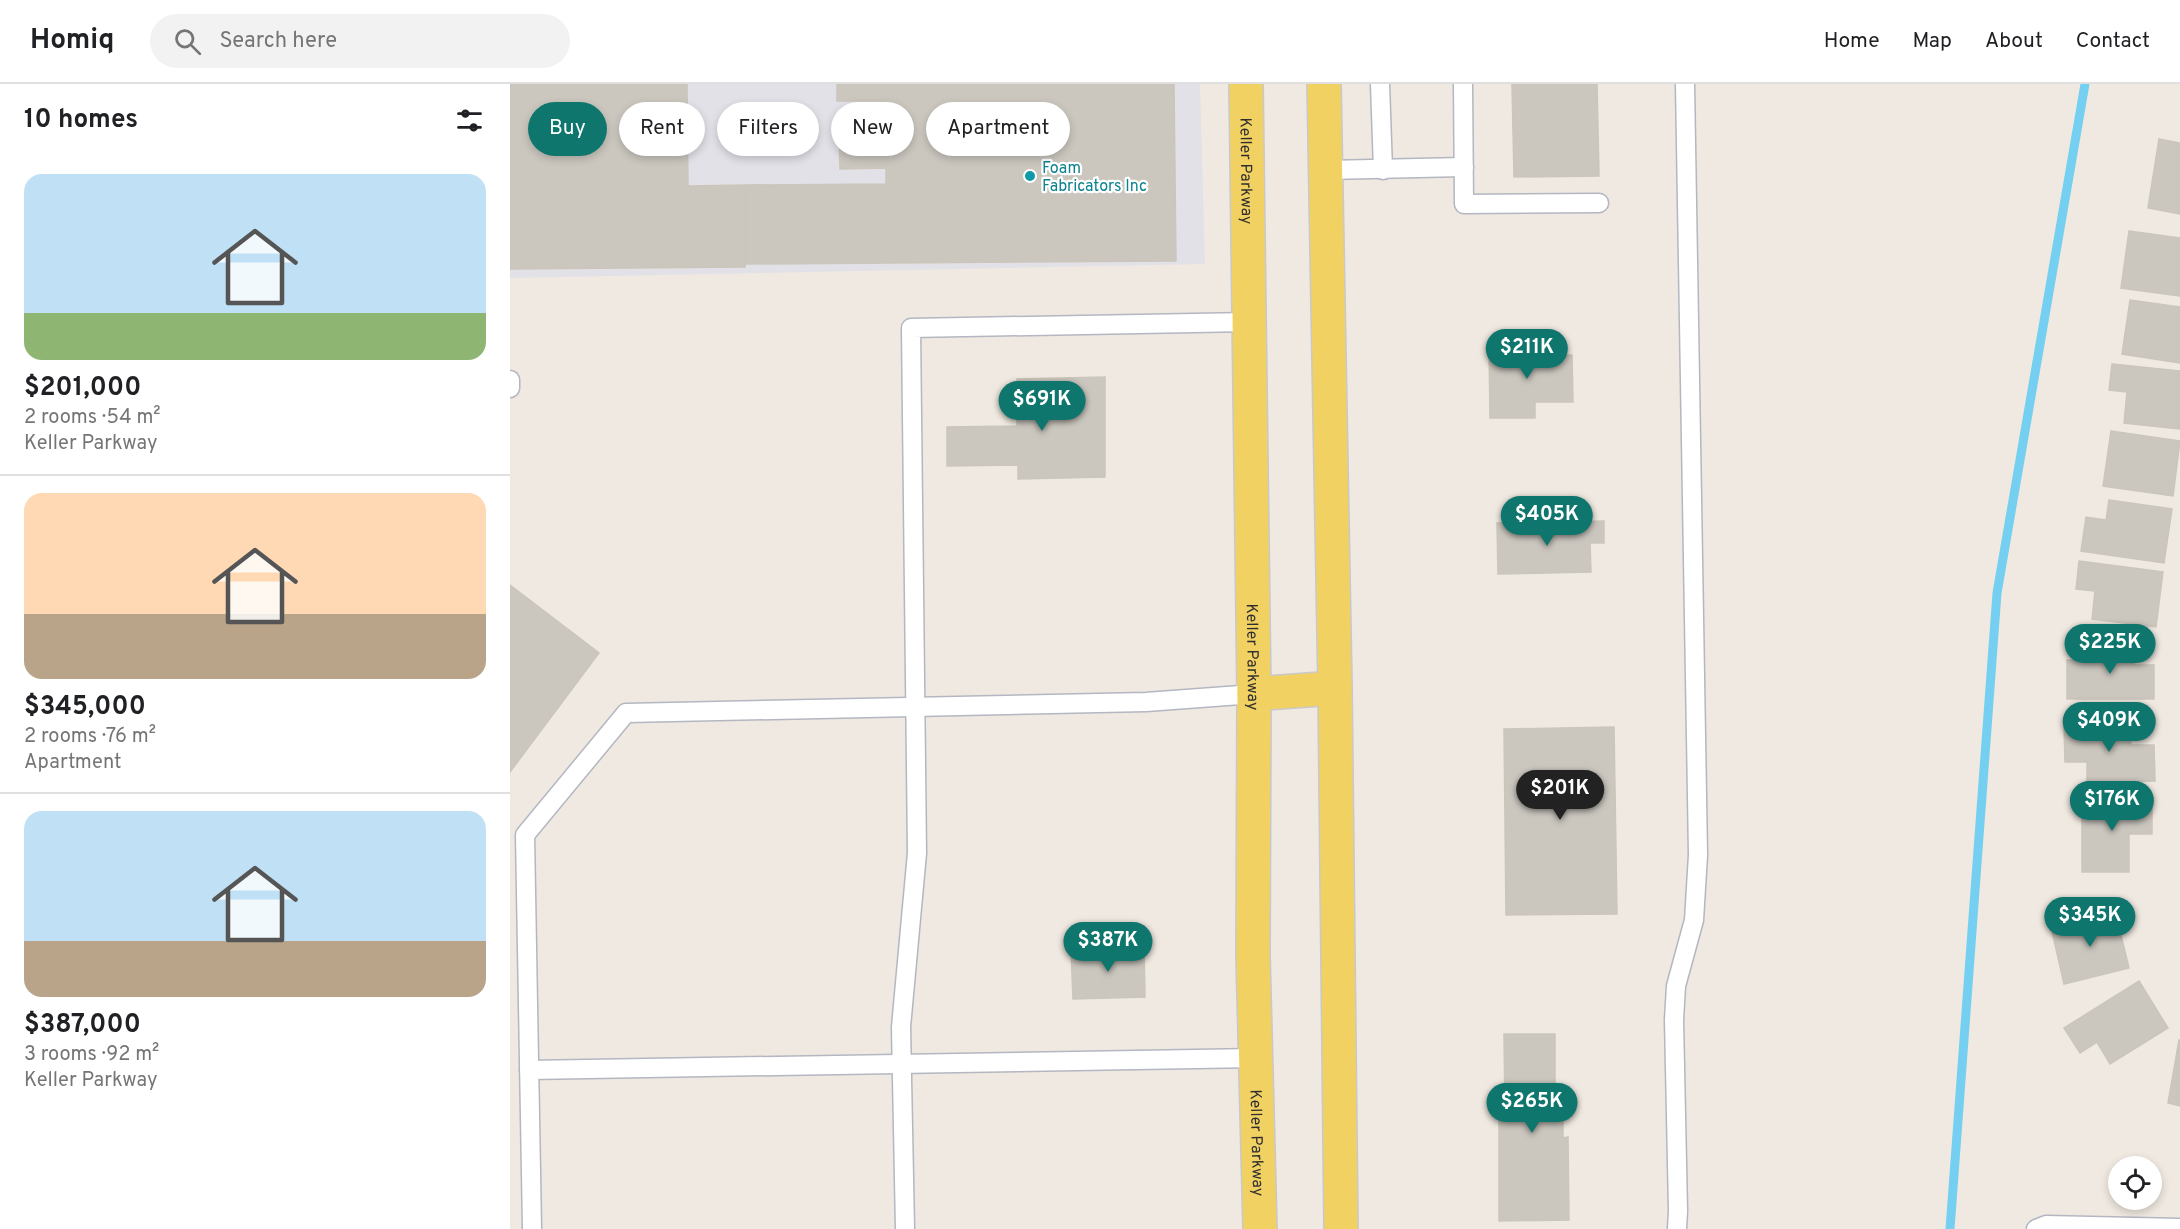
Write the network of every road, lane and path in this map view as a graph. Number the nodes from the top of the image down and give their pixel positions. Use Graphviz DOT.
graph roads {
  1 [pos="1246,84"];
  2 [pos="1324,84"];
  3 [pos="1380,84"];
  4 [pos="1463,84"];
  5 [pos="1685,84"];
  6 [pos="1464,167"];
  7 [pos="1326,170"];
  8 [pos="1383,170"];
  9 [pos="1599,203"];
  10 [pos="1249,322"];
  11 [pos="510,380"];
  12 [pos="510,388"];
  13 [pos="1335,688"];
  14 [pos="1254,694"];
  15 [pos="916,708"];
  16 [pos="1256,1058"];
  17 [pos="902,1064"];
  18 [pos="529,1070"];
  19 [pos="2180,1228"];
  20 [pos="532,1229"];
  21 [pos="905,1229"];
  22 [pos="1260,1229"];
  23 [pos="1341,1229"];
  24 [pos="1677,1229"];
  25 [pos="2037,1229"];
  1 -- 10 [label="main road, Keller Parkway"];
  2 -- 7 [label="main road"];
  3 -- 8 [label="lane"];
  4 -- 6 [label="lane"];
  5 -- 24 [label="lane"];
  6 -- 8 [label="lane"];
  6 -- 9 [label="lane"];
  7 -- 8 [label="lane"];
  7 -- 13 [label="main road"];
  10 -- 14 [label="main road, Keller Parkway"];
  10 -- 15 [label="lane"];
  11 -- 12 [label="lane"];
  13 -- 14 [label="main road"];
  13 -- 23 [label="main road"];
  14 -- 15 [label="lane"];
  14 -- 16 [label="main road, Keller Parkway"];
  15 -- 17 [label="lane"];
  15 -- 18 [label="lane"];
  16 -- 17 [label="lane"];
  16 -- 22 [label="main road, Keller Parkway"];
  17 -- 18 [label="lane"];
  17 -- 21 [label="lane"];
  18 -- 20 [label="lane"];
  19 -- 25 [label="lane"];
}
